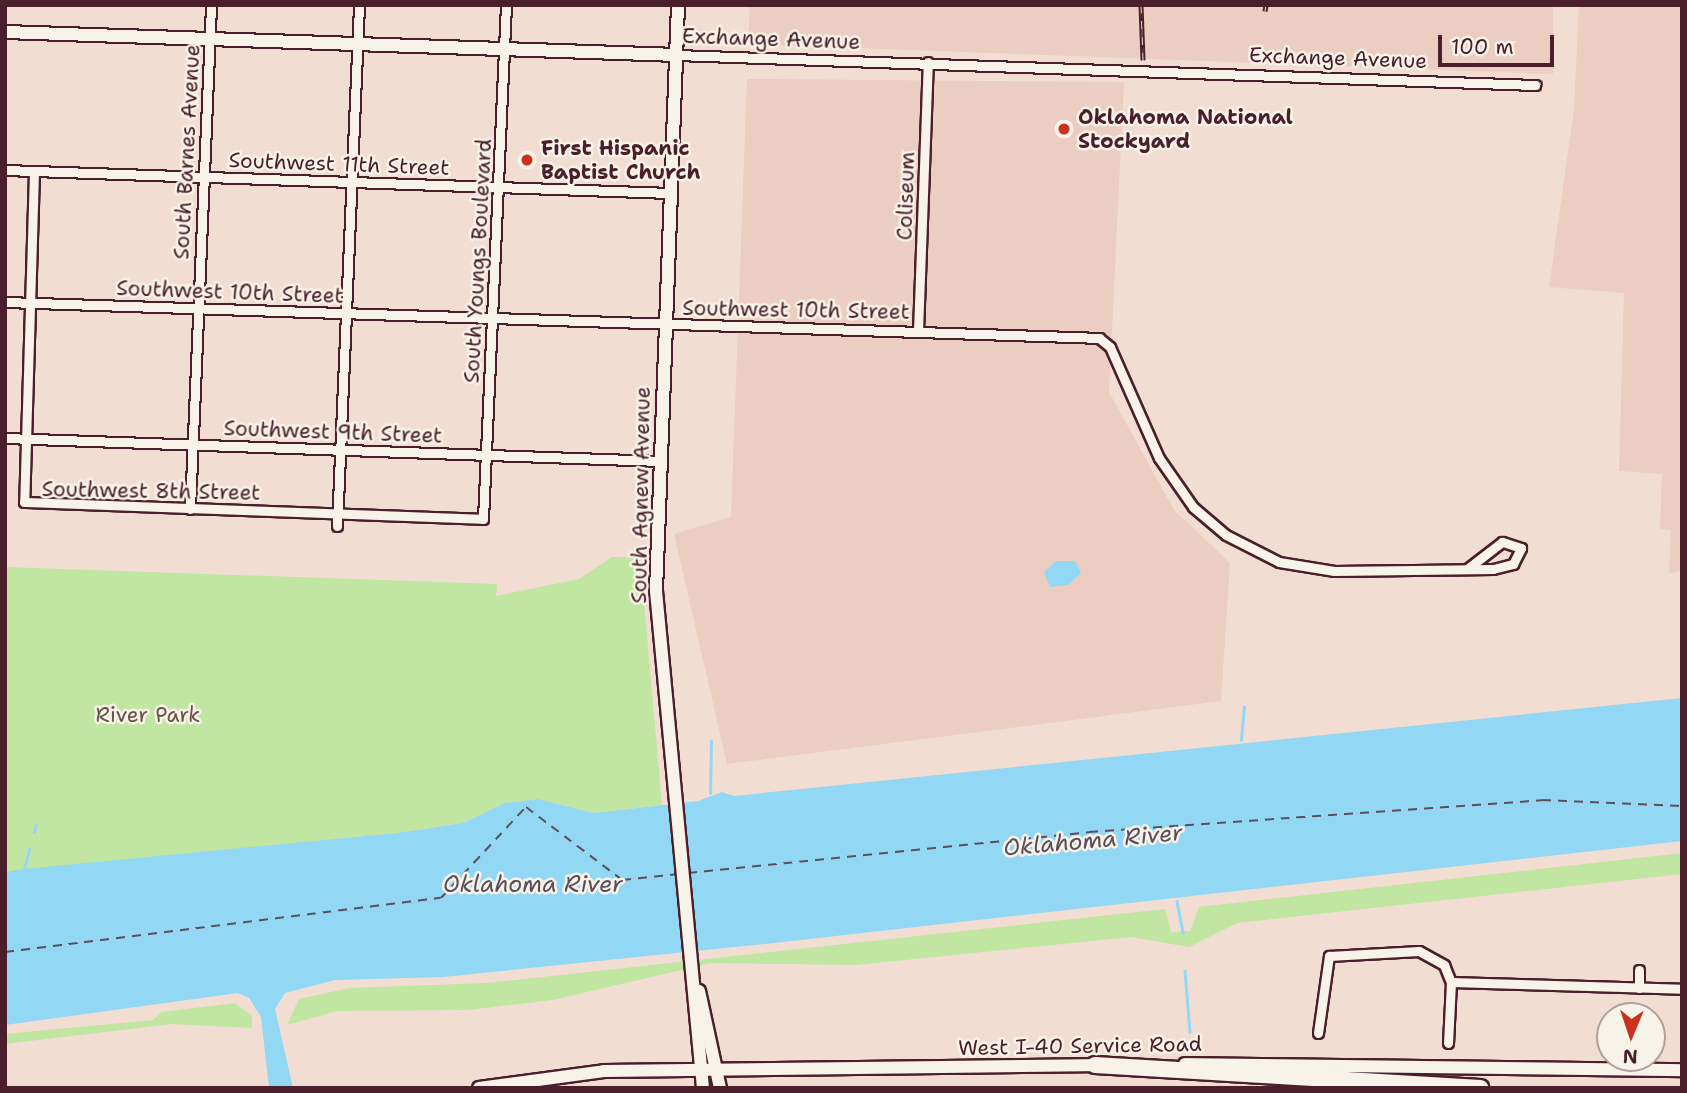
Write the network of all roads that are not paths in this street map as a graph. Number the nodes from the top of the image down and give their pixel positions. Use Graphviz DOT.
graph roads {
  1 [pos="211,5"];
  2 [pos="359,5"];
  3 [pos="506,5"];
  4 [pos="678,5"];
  5 [pos="5,32"];
  6 [pos="209,39"];
  7 [pos="358,44"];
  8 [pos="504,49"];
  9 [pos="676,55"];
  10 [pos="928,62"];
  11 [pos="1535,85"];
  12 [pos="5,170"];
  13 [pos="34,172"];
  14 [pos="203,177"];
  15 [pos="352,182"];
  16 [pos="499,187"];
  17 [pos="671,193"];
  18 [pos="5,302"];
  19 [pos="28,303"];
  20 [pos="198,309"];
  21 [pos="346,313"];
  22 [pos="492,317"];
  23 [pos="665,324"];
  24 [pos="919,331"];
  25 [pos="5,438"];
  26 [pos="24,439"];
  27 [pos="191,445"];
  28 [pos="340,450"];
  29 [pos="487,454"];
  30 [pos="660,461"];
  31 [pos="190,509"];
  32 [pos="339,512"];
  33 [pos="483,519"];
  34 [pos="337,526"];
  35 [pos="1467,569"];
  36 [pos="1639,970"];
  37 [pos="1451,982"];
  38 [pos="1639,988"];
  39 [pos="1682,989"];
  40 [pos="700,1018"];
  41 [pos="1318,1033"];
  42 [pos="695,1043"];
  43 [pos="1448,1043"];
  44 [pos="1095,1065"];
  45 [pos="670,1070"];
  46 [pos="700,1070"];
  47 [pos="716,1070"];
  48 [pos="1682,1070"];
  49 [pos="479,1088"];
  50 [pos="703,1088"];
  51 [pos="720,1088"];
  52 [pos="1480,1088"];
  1 -- 6 [label="street, South Barnes Avenue"];
  2 -- 7 [label="street"];
  3 -- 8 [label="street, South Youngs Boulevard"];
  4 -- 9 [label="main road, South Agnew Avenue"];
  5 -- 6 [label="main road, Exchange Avenue"];
  6 -- 7 [label="main road, Exchange Avenue"];
  6 -- 14 [label="street, South Barnes Avenue"];
  7 -- 8 [label="main road, Exchange Avenue"];
  7 -- 15 [label="street"];
  8 -- 9 [label="main road, Exchange Avenue"];
  8 -- 16 [label="street, South Youngs Boulevard"];
  9 -- 10 [label="street, Exchange Avenue"];
  9 -- 17 [label="main road, South Agnew Avenue"];
  10 -- 11 [label="street, Exchange Avenue"];
  10 -- 24 [label="street, Coliseum"];
  12 -- 13 [label="street, Southwest 11th Street"];
  13 -- 14 [label="street, Southwest 11th Street"];
  13 -- 19 [label="street, Southwest 8th Street"];
  14 -- 15 [label="street, Southwest 11th Street"];
  14 -- 20 [label="street, South Barnes Avenue"];
  15 -- 16 [label="street, Southwest 11th Street"];
  15 -- 21 [label="street"];
  16 -- 17 [label="street, Southwest 11th Street"];
  16 -- 22 [label="street, South Youngs Boulevard"];
  17 -- 23 [label="main road, South Agnew Avenue"];
  18 -- 19 [label="street, Southwest 10th Street"];
  19 -- 20 [label="street, Southwest 10th Street"];
  19 -- 26 [label="street, Southwest 8th Street"];
  20 -- 21 [label="street, Southwest 10th Street"];
  20 -- 27 [label="street, South Barnes Avenue"];
  21 -- 22 [label="street, Southwest 10th Street"];
  21 -- 28 [label="street"];
  22 -- 23 [label="street, Southwest 10th Street"];
  22 -- 29 [label="street, South Youngs Boulevard"];
  23 -- 24 [label="street, Southwest 10th Street"];
  23 -- 30 [label="main road, South Agnew Avenue"];
  24 -- 35 [label="street, Southwest 10th Street"];
  25 -- 26 [label="street, Southwest 9th Street"];
  26 -- 27 [label="street, Southwest 9th Street"];
  26 -- 31 [label="street, Southwest 8th Street"];
  27 -- 28 [label="street, Southwest 9th Street"];
  27 -- 31 [label="street, South Barnes Avenue"];
  28 -- 29 [label="street, Southwest 9th Street"];
  28 -- 32 [label="street"];
  29 -- 30 [label="street, Southwest 9th Street"];
  29 -- 33 [label="street, South Youngs Boulevard"];
  30 -- 40 [label="main road, South Agnew Avenue"];
  31 -- 32 [label="street, Southwest 8th Street"];
  32 -- 33 [label="street, Southwest 8th Street"];
  32 -- 34 [label="street"];
  35 -- 35 [label="street, Southwest 10th Street"];
  36 -- 38 [label="street"];
  37 -- 38 [label="street"];
  37 -- 41 [label="street"];
  37 -- 43 [label="street"];
  38 -- 39 [label="street"];
  40 -- 42 [label="main road, South Agnew Avenue"];
  40 -- 47 [label="main road, South Agnew Avenue"];
  42 -- 45 [label="main road"];
  42 -- 46 [label="main road, South Agnew Avenue"];
  44 -- 47 [label="main road, West I-40 Service Road"];
  44 -- 48 [label="main road, West I-40 Service Road"];
  44 -- 52 [label="highway"];
  45 -- 46 [label="main road, West I-40 Service Road"];
  45 -- 49 [label="main road, West I-40 Service Road"];
  46 -- 47 [label="main road, West I-40 Service Road"];
  46 -- 50 [label="main road, South Agnew Avenue"];
  47 -- 51 [label="main road, South Agnew Avenue"];
}
